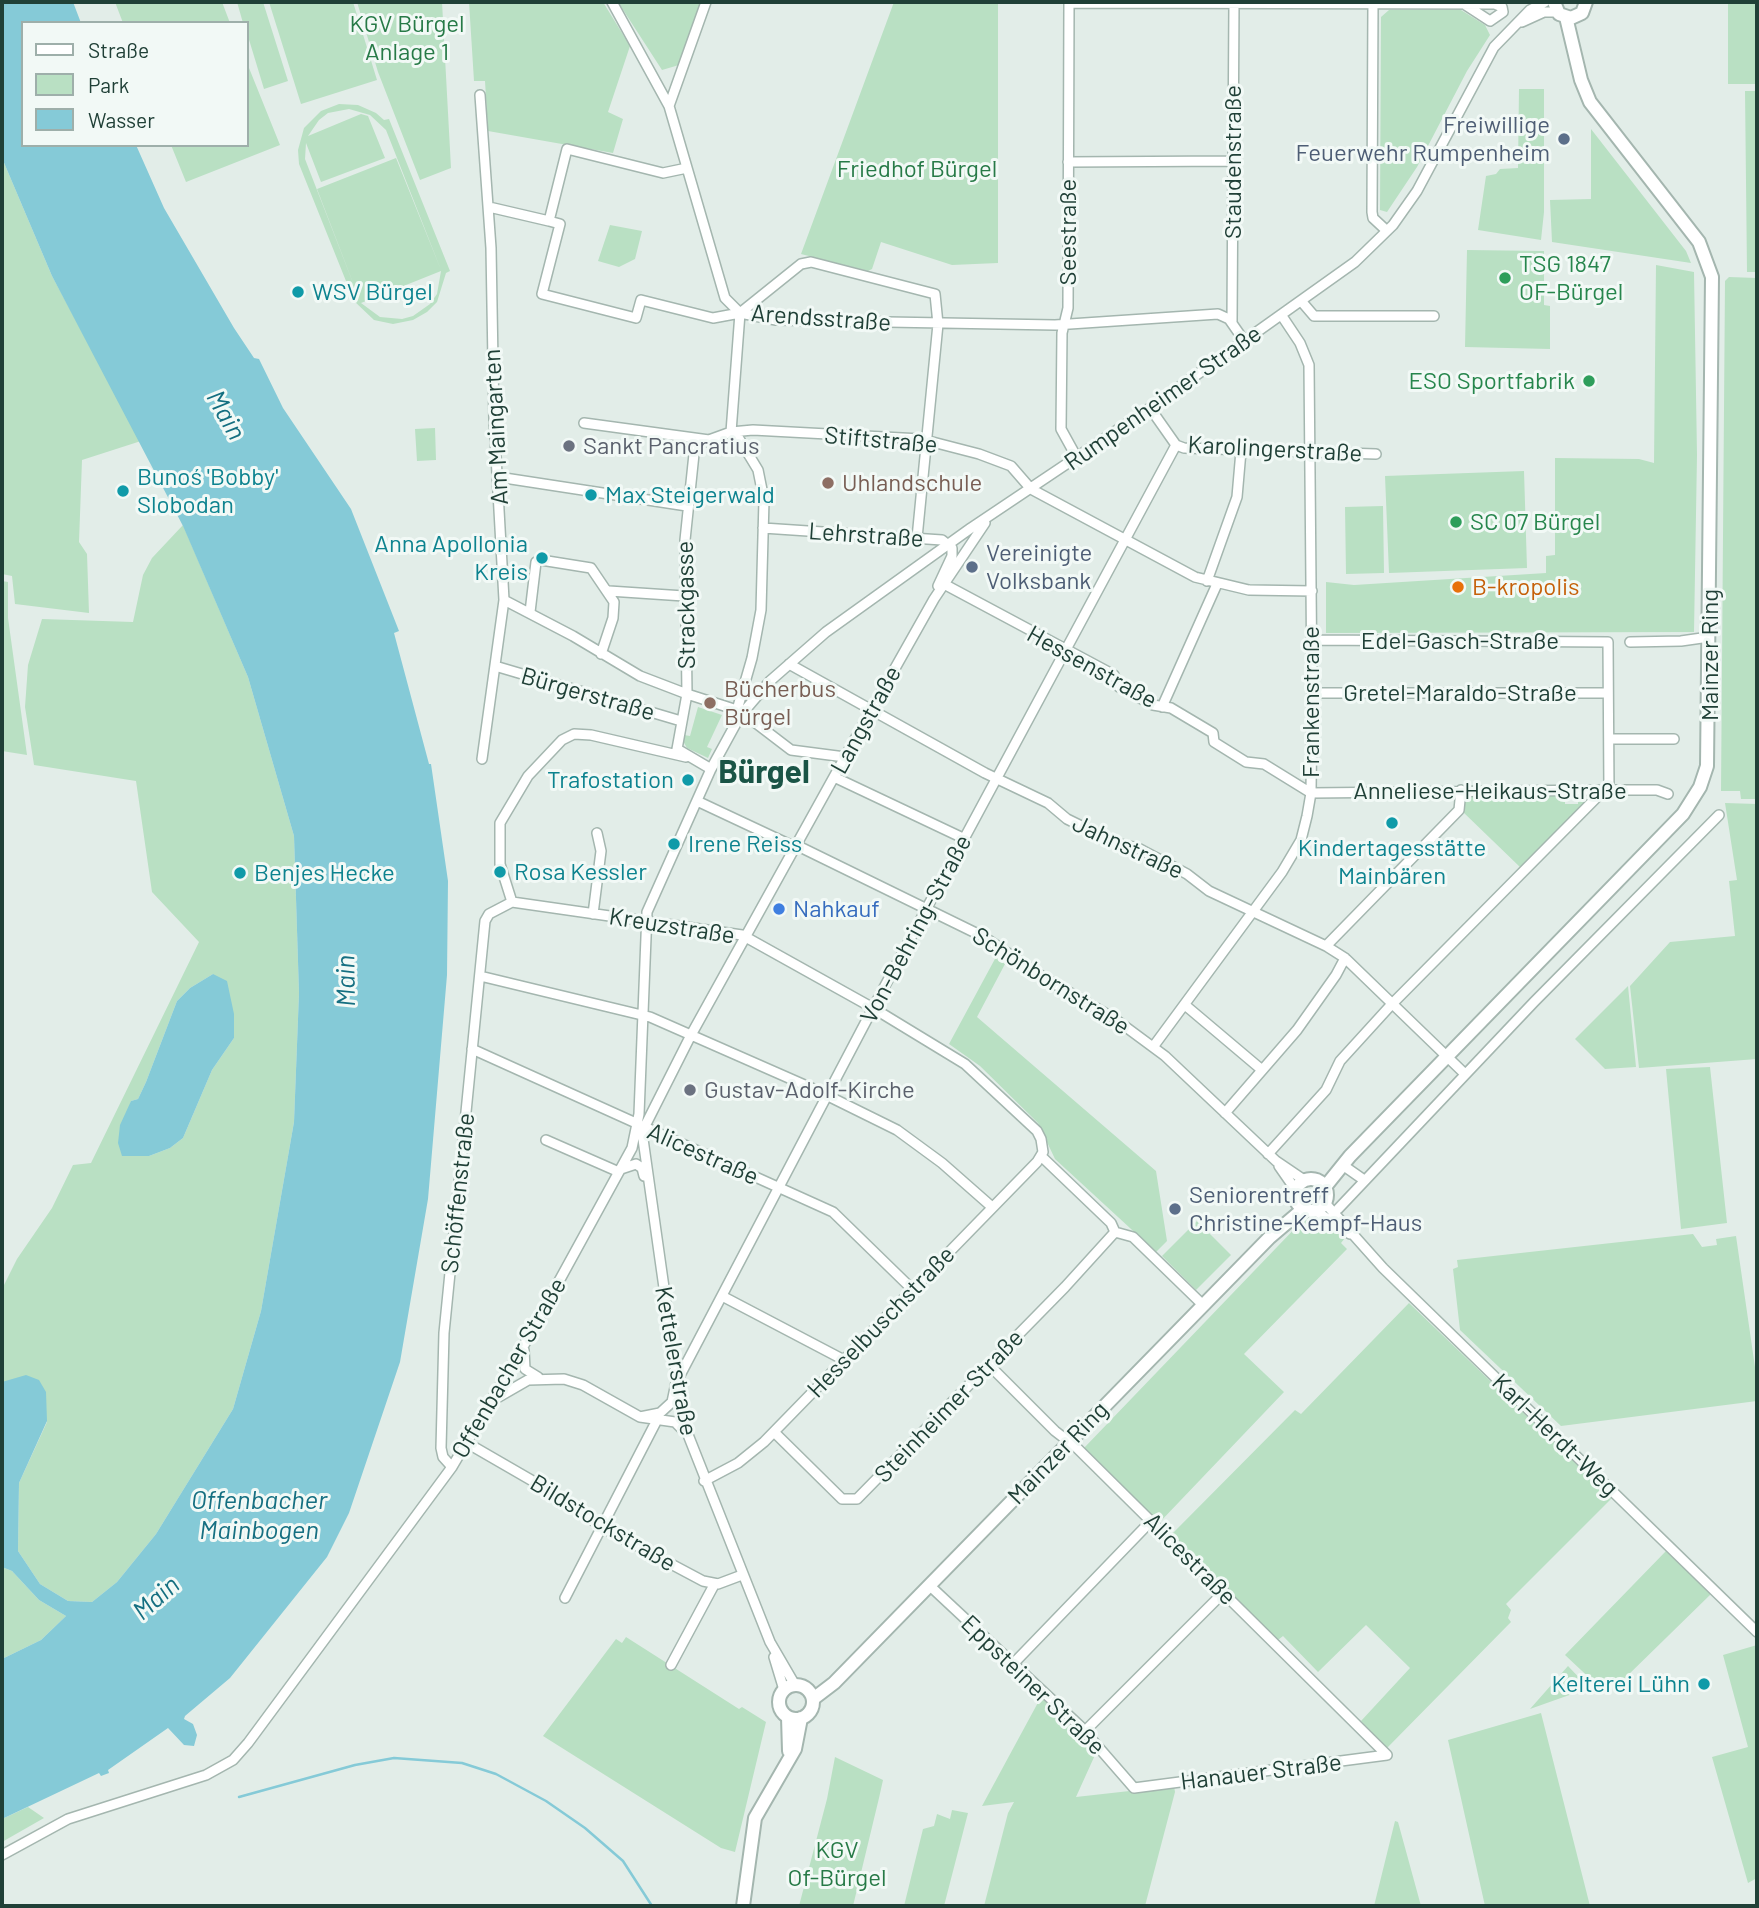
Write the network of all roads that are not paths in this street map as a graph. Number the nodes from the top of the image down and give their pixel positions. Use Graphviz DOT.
graph roads {
  1 [pos="612,2"];
  2 [pos="706,2"];
  3 [pos="1069,2"];
  4 [pos="1545,2"];
  5 [pos="1586,2"];
  6 [pos="1234,3"];
  7 [pos="1373,3"];
  8 [pos="1464,4"];
  9 [pos="1559,10"];
  10 [pos="1579,15"];
  11 [pos="1517,24"];
  12 [pos="1576,55"];
  13 [pos="480,95"];
  14 [pos="669,106"];
  15 [pos="1233,161"];
  16 [pos="1068,162"];
  17 [pos="687,168"];
  18 [pos="489,207"];
  19 [pos="549,221"];
  20 [pos="1387,231"];
  21 [pos="1302,302"];
  22 [pos="740,313"];
  23 [pos="1282,316"];
  24 [pos="1434,316"];
  25 [pos="1232,322"];
  26 [pos="938,324"];
  27 [pos="1063,324"];
  28 [pos="1245,342"];
  29 [pos="1150,408"];
  30 [pos="584,423"];
  31 [pos="733,432"];
  32 [pos="709,440"];
  33 [pos="925,440"];
  34 [pos="1176,445"];
  35 [pos="1241,451"];
  36 [pos="1311,453"];
  37 [pos="1376,454"];
  38 [pos="1077,458"];
  39 [pos="498,477"];
  40 [pos="1031,489"];
  41 [pos="687,506"];
  42 [pos="1002,509"];
  43 [pos="763,528"];
  44 [pos="917,538"];
  45 [pos="1125,542"];
  46 [pos="948,544"];
  47 [pos="1212,582"];
  48 [pos="943,583"];
  49 [pos="609,591"];
  50 [pos="1312,591"];
  51 [pos="684,596"];
  52 [pos="504,600"];
  53 [pos="530,612"];
  54 [pos="1709,637"];
  55 [pos="1312,640"];
  56 [pos="1630,642"];
  57 [pos="1066,651"];
  58 [pos="601,654"];
  59 [pos="789,664"];
  60 [pos="495,666"];
  61 [pos="1312,693"];
  62 [pos="1608,693"];
  63 [pos="687,694"];
  64 [pos="1162,707"];
  65 [pos="871,710"];
  66 [pos="740,711"];
  67 [pos="681,721"];
  68 [pos="1610,739"];
  69 [pos="1674,739"];
  70 [pos="686,757"];
  71 [pos="845,757"];
  72 [pos="482,759"];
  73 [pos="711,769"];
  74 [pos="834,777"];
  75 [pos="997,778"];
  76 [pos="1461,790"];
  77 [pos="1606,790"];
  78 [pos="1311,793"];
  79 [pos="1668,794"];
  80 [pos="697,800"];
  81 [pos="1719,815"];
  82 [pos="597,832"];
  83 [pos="965,839"];
  84 [pos="796,846"];
  85 [pos="512,902"];
  86 [pos="927,907"];
  87 [pos="1252,912"];
  88 [pos="593,914"];
  89 [pos="645,920"];
  90 [pos="746,937"];
  91 [pos="1326,946"];
  92 [pos="1345,958"];
  93 [pos="480,976"];
  94 [pos="1185,1005"];
  95 [pos="1391,1005"];
  96 [pos="873,1008"];
  97 [pos="642,1014"];
  98 [pos="691,1035"];
  99 [pos="1153,1047"];
  100 [pos="472,1049"];
  101 [pos="1446,1056"];
  102 [pos="1262,1070"];
  103 [pos="1465,1074"];
  104 [pos="827,1097"];
  105 [pos="640,1098"];
  106 [pos="657,1098"];
  107 [pos="1225,1113"];
  108 [pos="641,1126"];
  109 [pos="545,1140"];
  110 [pos="1042,1152"];
  111 [pos="1268,1154"];
  112 [pos="1347,1161"];
  113 [pos="620,1171"];
  114 [pos="1364,1180"];
  115 [pos="1322,1184"];
  116 [pos="779,1188"];
  117 [pos="648,1191"];
  118 [pos="1306,1198"];
  119 [pos="992,1208"];
  120 [pos="1338,1209"];
  121 [pos="1115,1232"];
  122 [pos="912,1289"];
  123 [pos="722,1296"];
  124 [pos="1203,1305"];
  125 [pos="524,1345"];
  126 [pos="844,1360"];
  127 [pos="989,1365"];
  128 [pos="544,1378"];
  129 [pos="676,1383"];
  130 [pos="491,1402"];
  131 [pos="658,1416"];
  132 [pos="774,1432"];
  133 [pos="690,1442"];
  134 [pos="1069,1442"];
  135 [pos="467,1443"];
  136 [pos="453,1466"];
  137 [pos="704,1481"];
  138 [pos="1152,1521"];
  139 [pos="600,1526"];
  140 [pos="742,1575"];
  141 [pos="714,1584"];
  142 [pos="929,1585"];
  143 [pos="1224,1592"];
  144 [pos="565,1598"];
  145 [pos="1757,1632"];
  146 [pos="671,1665"];
  147 [pos="1012,1665"];
  148 [pos="800,1691"];
  149 [pos="795,1717"];
  150 [pos="1085,1731"];
  151 [pos="1387,1755"];
  152 [pos="1134,1788"];
  153 [pos="2,1855"];
  154 [pos="743,1906"];
  1 -- 14 [label="street"];
  2 -- 14 [label="street"];
  3 -- 6 [label="street"];
  3 -- 16 [label="street, Seestraße"];
  4 -- 11 [label="street, Rumpenheimer Straße"];
  5 -- 10 [label="street"];
  6 -- 7 [label="street"];
  6 -- 15 [label="street, Staudenstraße"];
  7 -- 8 [label="street"];
  7 -- 20 [label="street"];
  9 -- 10 [label="street, Rumpenheimer Straße"];
  9 -- 11 [label="street, Rumpenheimer Straße"];
  9 -- 12 [label="street, Mainzer Ring"];
  10 -- 12 [label="street, Mainzer Ring"];
  11 -- 20 [label="street, Rumpenheimer Straße"];
  12 -- 54 [label="street, Mainzer Ring"];
  13 -- 18 [label="street, Am Maingarten"];
  14 -- 17 [label="street"];
  15 -- 16 [label="street"];
  15 -- 25 [label="street, Staudenstraße"];
  16 -- 27 [label="street, Seestraße"];
  17 -- 19 [label="street"];
  17 -- 22 [label="street"];
  18 -- 19 [label="street"];
  18 -- 39 [label="street, Am Maingarten"];
  19 -- 22 [label="street"];
  20 -- 21 [label="street, Rumpenheimer Straße"];
  21 -- 23 [label="street, Rumpenheimer Straße"];
  21 -- 24 [label="street"];
  22 -- 26 [label="street, Arendsstraße"];
  22 -- 26 [label="street, Arendsstraße"];
  22 -- 31 [label="street"];
  23 -- 28 [label="street, Rumpenheimer Straße"];
  23 -- 36 [label="street, Frankenstraße"];
  25 -- 27 [label="street, Arendsstraße"];
  25 -- 28 [label="street"];
  26 -- 27 [label="street, Arendsstraße"];
  26 -- 33 [label="street"];
  27 -- 38 [label="street, Seestraße"];
  28 -- 29 [label="street, Rumpenheimer Straße"];
  29 -- 34 [label="street, Karolingerstraße"];
  29 -- 38 [label="street, Rumpenheimer Straße"];
  30 -- 32 [label="street, Stiftstraße"];
  31 -- 32 [label="street, Stiftstraße"];
  31 -- 33 [label="street, Stiftstraße"];
  31 -- 43 [label="street"];
  32 -- 41 [label="street, Strackgasse"];
  33 -- 40 [label="street, Stiftstraße"];
  33 -- 44 [label="street"];
  34 -- 35 [label="street, Karolingerstraße"];
  34 -- 45 [label="street, Von-Behring-Straße"];
  35 -- 36 [label="street, Karolingerstraße"];
  35 -- 47 [label="street"];
  36 -- 37 [label="street, Karolingerstraße"];
  36 -- 50 [label="street, Frankenstraße"];
  38 -- 40 [label="street, Rumpenheimer Straße"];
  39 -- 41 [label="street"];
  39 -- 52 [label="street, Am Maingarten"];
  40 -- 42 [label="street, Rumpenheimer Straße"];
  40 -- 45 [label="street, Stiftstraße"];
  41 -- 51 [label="street, Strackgasse"];
  42 -- 46 [label="street, Rumpenheimer Straße"];
  42 -- 48 [label="street, Langstraße"];
  43 -- 44 [label="street, Lehrstraße"];
  43 -- 66 [label="street"];
  44 -- 46 [label="street, Lehrstraße"];
  45 -- 47 [label="street, Stiftstraße"];
  45 -- 57 [label="street, Von-Behring-Straße"];
  46 -- 48 [label="street, Lehrstraße"];
  46 -- 59 [label="street, Rumpenheimer Straße"];
  47 -- 50 [label="street, Stiftstraße"];
  47 -- 64 [label="street"];
  48 -- 57 [label="street, Hessenstraße"];
  48 -- 65 [label="street, Langstraße"];
  49 -- 51 [label="street"];
  49 -- 53 [label="street"];
  49 -- 58 [label="street"];
  50 -- 55 [label="street, Frankenstraße"];
  51 -- 63 [label="street, Strackgasse"];
  52 -- 53 [label="street"];
  52 -- 60 [label="street, Am Maingarten"];
  53 -- 58 [label="street"];
  54 -- 56 [label="street"];
  54 -- 101 [label="street, Mainzer Ring"];
  55 -- 61 [label="street, Frankenstraße"];
  55 -- 62 [label="street, Edel-Gasch-Straße"];
  57 -- 64 [label="street, Hessenstraße"];
  57 -- 75 [label="street, Von-Behring-Straße"];
  58 -- 63 [label="street"];
  59 -- 65 [label="street, Jahnstraße"];
  59 -- 66 [label="street, Rumpenheimer Straße"];
  60 -- 67 [label="street, Bürgerstraße"];
  60 -- 72 [label="street, Am Maingarten"];
  61 -- 62 [label="street, Gretel-Maraldo-Straße"];
  61 -- 78 [label="street, Frankenstraße"];
  62 -- 68 [label="street"];
  63 -- 66 [label="street"];
  63 -- 67 [label="street, Strackgasse"];
  64 -- 78 [label="street, Hessenstraße"];
  65 -- 71 [label="street, Langstraße"];
  65 -- 75 [label="street, Jahnstraße"];
  66 -- 71 [label="street"];
  66 -- 73 [label="street, Offenbacher Straße"];
  67 -- 70 [label="street, Strackgasse"];
  68 -- 69 [label="street"];
  68 -- 77 [label="street"];
  70 -- 73 [label="street"];
  70 -- 85 [label="street"];
  71 -- 74 [label="street, Langstraße"];
  73 -- 80 [label="street, Offenbacher Straße"];
  74 -- 83 [label="street"];
  74 -- 84 [label="street, Langstraße"];
  75 -- 83 [label="street, Von-Behring-Straße"];
  75 -- 87 [label="street, Jahnstraße"];
  76 -- 77 [label="street, Anneliese-Heikaus-Straße"];
  76 -- 78 [label="street, Anneliese-Heikaus-Straße"];
  76 -- 91 [label="street"];
  77 -- 79 [label="street, Anneliese-Heikaus-Straße"];
  77 -- 95 [label="street"];
  78 -- 87 [label="street, Frankenstraße"];
  80 -- 84 [label="street, Schönbornstraße"];
  80 -- 89 [label="street, Offenbacher Straße"];
  81 -- 103 [label="street"];
  82 -- 88 [label="street"];
  83 -- 86 [label="street, Von-Behring-Straße"];
  84 -- 86 [label="street, Schönbornstraße"];
  84 -- 90 [label="street, Langstraße"];
  85 -- 88 [label="street, Kreuzstraße"];
  85 -- 93 [label="street, Schöffenstraße"];
  86 -- 96 [label="street, Von-Behring-Straße"];
  86 -- 99 [label="street, Schönbornstraße"];
  87 -- 91 [label="street, Jahnstraße"];
  87 -- 94 [label="street, Frankenstraße"];
  88 -- 89 [label="street, Kreuzstraße"];
  89 -- 90 [label="street, Kreuzstraße"];
  89 -- 97 [label="street, Offenbacher Straße"];
  90 -- 96 [label="street, Kreuzstraße"];
  90 -- 98 [label="street, Langstraße"];
  91 -- 92 [label="street, Jahnstraße"];
  92 -- 95 [label="street, Jahnstraße"];
  92 -- 102 [label="street"];
  93 -- 97 [label="street"];
  93 -- 100 [label="street, Schöffenstraße"];
  94 -- 99 [label="street, Frankenstraße"];
  94 -- 102 [label="street"];
  95 -- 101 [label="street, Jahnstraße"];
  95 -- 111 [label="street"];
  96 -- 104 [label="street, Von-Behring-Straße"];
  96 -- 110 [label="street, Kreuzstraße"];
  97 -- 98 [label="street"];
  97 -- 105 [label="street, Offenbacher Straße"];
  98 -- 104 [label="street"];
  98 -- 106 [label="street, Langstraße"];
  99 -- 107 [label="street, Schönbornstraße"];
  100 -- 108 [label="street, Alicestraße"];
  100 -- 136 [label="street, Schöffenstraße"];
  101 -- 103 [label="street, Jahnstraße"];
  101 -- 112 [label="street, Mainzer Ring"];
  102 -- 107 [label="street"];
  103 -- 114 [label="street"];
  104 -- 116 [label="street, Von-Behring-Straße"];
  104 -- 119 [label="street"];
  105 -- 106 [label="street"];
  105 -- 108 [label="street, Offenbacher Straße"];
  106 -- 108 [label="street, Langstraße"];
  107 -- 111 [label="street, Schönbornstraße"];
  108 -- 113 [label="street, Offenbacher Straße"];
  108 -- 116 [label="street, Alicestraße"];
  108 -- 117 [label="street, Kettelerstraße"];
  109 -- 113 [label="street"];
  110 -- 119 [label="street, Hesselbuschstraße"];
  110 -- 121 [label="street"];
  111 -- 118 [label="street, Schönbornstraße"];
  112 -- 114 [label="street"];
  112 -- 115 [label="street, Mainzer Ring"];
  113 -- 117 [label="street, Kettelerstraße"];
  113 -- 125 [label="street, Offenbacher Straße"];
  114 -- 120 [label="street"];
  115 -- 118 [label="street"];
  115 -- 118 [label="street"];
  116 -- 122 [label="street, Alicestraße"];
  116 -- 123 [label="street, Von-Behring-Straße"];
  117 -- 129 [label="street, Kettelerstraße"];
  118 -- 124 [label="street, Mainzer Ring"];
  118 -- 145 [label="street, Karl-Herdt-Weg"];
  119 -- 122 [label="street, Hesselbuschstraße"];
  121 -- 124 [label="street"];
  121 -- 127 [label="street, Steinheimer Straße"];
  122 -- 126 [label="street, Hesselbuschstraße"];
  123 -- 126 [label="street"];
  123 -- 129 [label="street, Von-Behring-Straße"];
  124 -- 134 [label="street, Mainzer Ring"];
  125 -- 128 [label="street"];
  125 -- 130 [label="street, Offenbacher Straße"];
  126 -- 132 [label="street, Hesselbuschstraße"];
  127 -- 132 [label="street, Steinheimer Straße"];
  127 -- 134 [label="street, Alicestraße"];
  128 -- 130 [label="street"];
  128 -- 131 [label="street"];
  129 -- 131 [label="street, Von-Behring-Straße"];
  129 -- 133 [label="street, Kettelerstraße"];
  130 -- 135 [label="street, Offenbacher Straße"];
  131 -- 133 [label="street"];
  131 -- 139 [label="street, Von-Behring-Straße"];
  132 -- 137 [label="street, Hesselbuschstraße"];
  133 -- 137 [label="street, Kettelerstraße"];
  134 -- 138 [label="street, Alicestraße"];
  134 -- 142 [label="street, Mainzer Ring"];
  135 -- 136 [label="street, Offenbacher Straße"];
  135 -- 139 [label="street, Bildstockstraße"];
  136 -- 153 [label="street, Offenbacher Straße"];
  137 -- 140 [label="street, Kettelerstraße"];
  138 -- 143 [label="street, Alicestraße"];
  138 -- 147 [label="street"];
  139 -- 141 [label="street, Bildstockstraße"];
  139 -- 144 [label="street, Von-Behring-Straße"];
  140 -- 141 [label="street"];
  140 -- 148 [label="street, Kettelerstraße"];
  141 -- 146 [label="street"];
  142 -- 147 [label="street, Eppsteiner Straße"];
  142 -- 148 [label="street, Mainzer Ring"];
  143 -- 150 [label="street"];
  143 -- 151 [label="street, Alicestraße"];
  147 -- 150 [label="street, Eppsteiner Straße"];
  148 -- 149 [label="street"];
  148 -- 149 [label="street, Kettelerstraße"];
  149 -- 154 [label="street, Kettelerstraße"];
  150 -- 152 [label="street, Eppsteiner Straße"];
  151 -- 152 [label="street, Hanauer Straße"];
}
